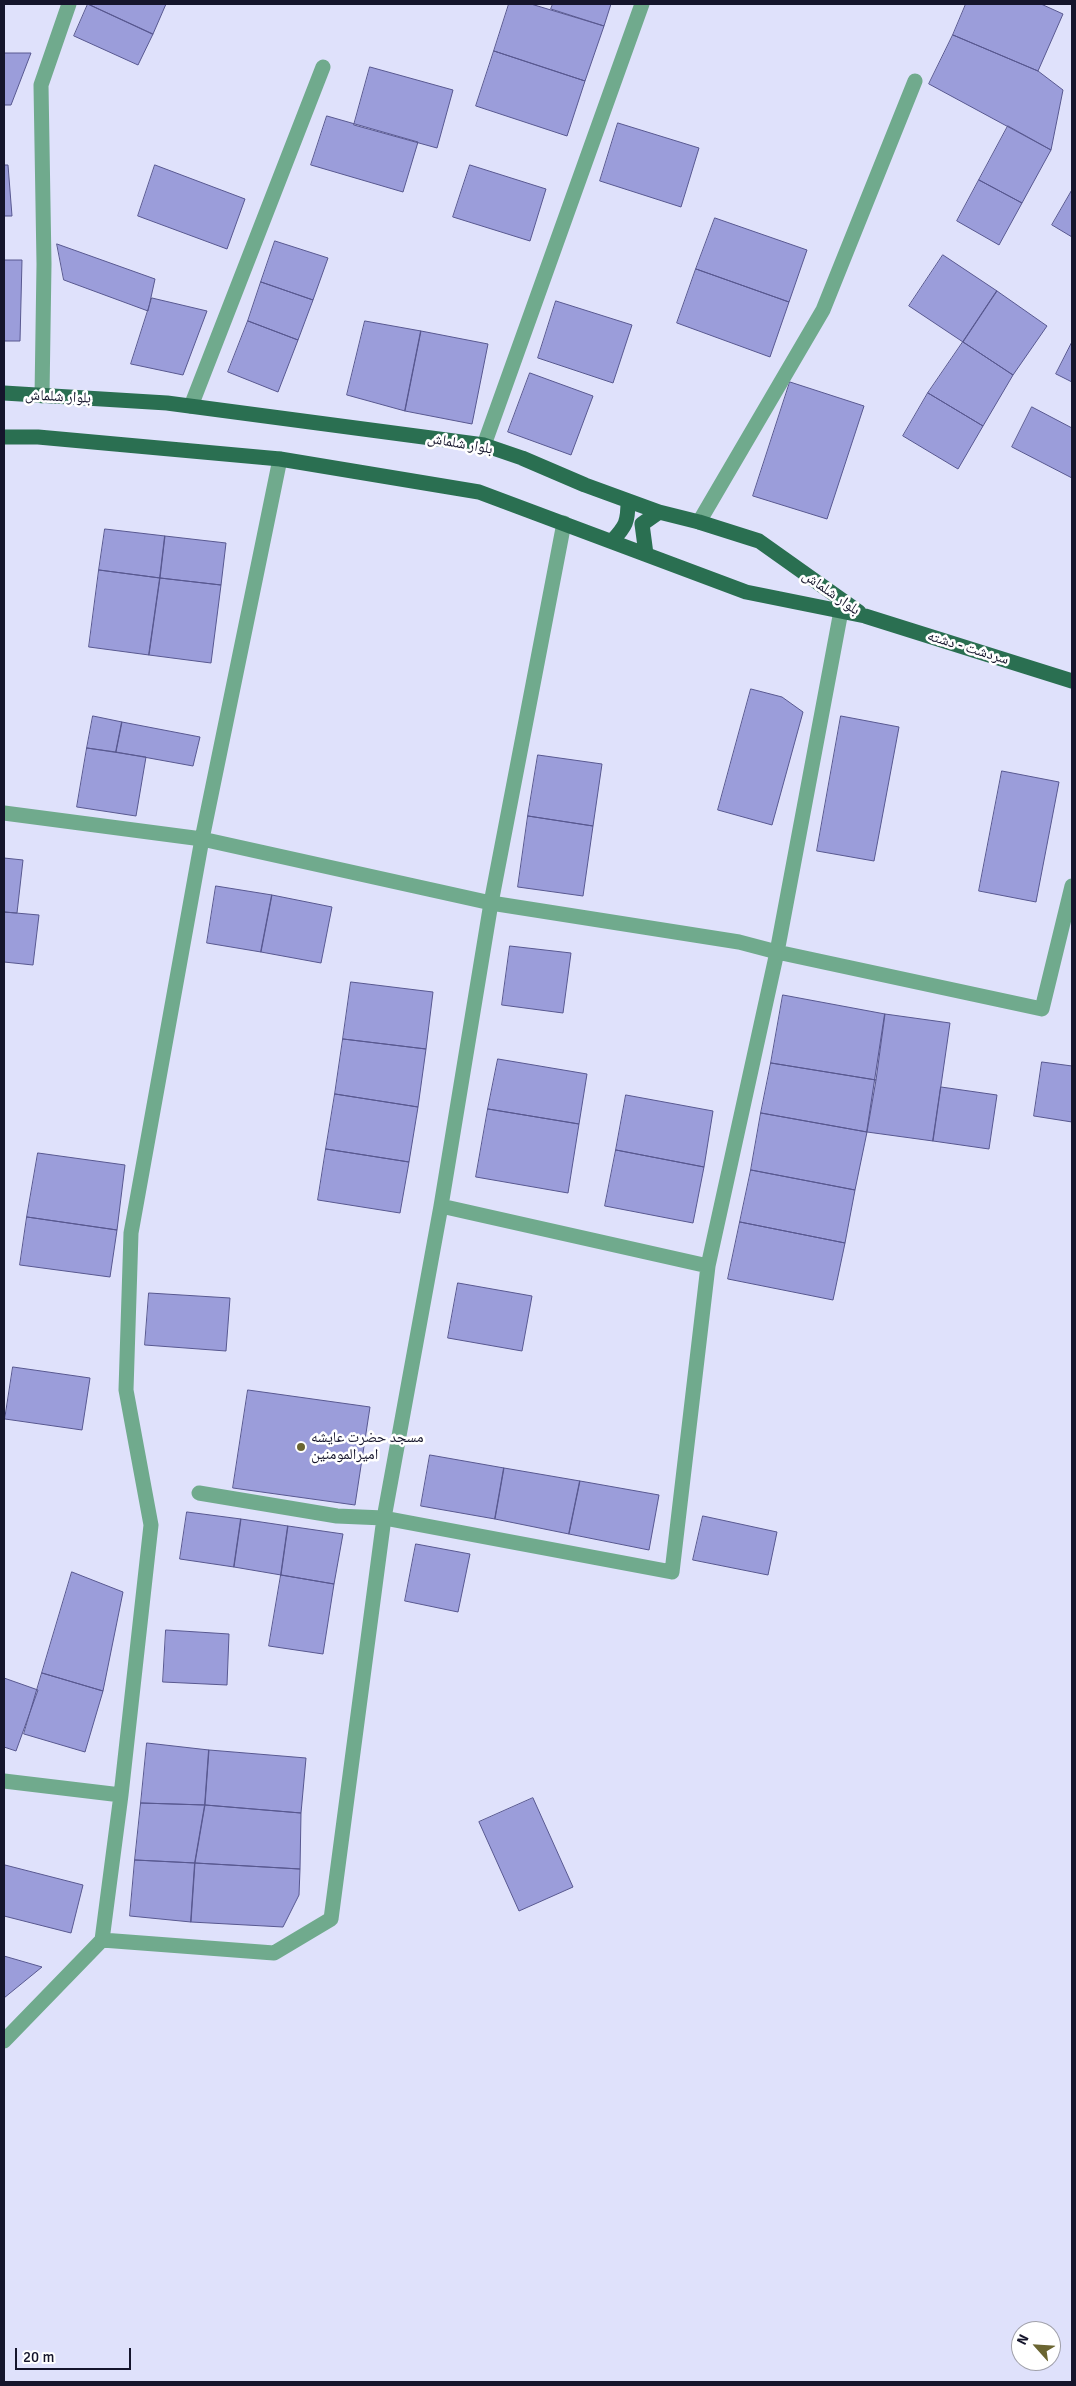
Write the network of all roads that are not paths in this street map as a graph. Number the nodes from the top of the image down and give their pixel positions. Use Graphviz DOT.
graph roads {
  1 [pos="69,4"];
  2 [pos="642,4"];
  3 [pos="323,67"];
  4 [pos="915,81"];
  5 [pos="4,393"];
  6 [pos="42,396"];
  7 [pos="191,406"];
  8 [pos="4,437"];
  9 [pos="484,445"];
  10 [pos="280,459"];
  11 [pos="628,501"];
  12 [pos="659,512"];
  13 [pos="699,522"];
  14 [pos="564,523"];
  15 [pos="612,541"];
  16 [pos="646,554"];
  17 [pos="840,610"];
  18 [pos="864,616"];
  19 [pos="1072,681"];
  20 [pos="4,814"];
  21 [pos="202,839"];
  22 [pos="1072,886"];
  23 [pos="491,903"];
  24 [pos="777,952"];
  25 [pos="441,1206"];
  26 [pos="708,1266"];
  27 [pos="199,1492"];
  28 [pos="384,1518"];
  29 [pos="4,1781"];
  30 [pos="121,1795"];
  31 [pos="102,1940"];
  32 [pos="4,2041"];
  1 -- 6 [label="street"];
  2 -- 9 [label="street"];
  3 -- 7 [label="street"];
  4 -- 13 [label="street"];
  5 -- 6 [label="main road, بلوار شلماش"];
  6 -- 7 [label="main road, بلوار شلماش"];
  7 -- 9 [label="main road, بلوار شلماش"];
  8 -- 10 [label="main road, بلوار شلماش"];
  9 -- 11 [label="main road, بلوار شلماش"];
  10 -- 14 [label="main road, بلوار شلماش"];
  10 -- 21 [label="street"];
  11 -- 12 [label="main road, بلوار شلماش"];
  11 -- 15 [label="main road"];
  12 -- 13 [label="main road, بلوار شلماش"];
  12 -- 16 [label="main road"];
  13 -- 18 [label="main road, بلوار شلماش"];
  14 -- 15 [label="main road, بلوار شلماش"];
  14 -- 23 [label="street"];
  15 -- 16 [label="main road, بلوار شلماش"];
  16 -- 17 [label="main road, بلوار شلماش"];
  17 -- 18 [label="main road, بلوار شلماش"];
  17 -- 24 [label="street"];
  18 -- 19 [label="main road, سردشت - دشته"];
  20 -- 21 [label="street"];
  21 -- 23 [label="street"];
  21 -- 30 [label="street"];
  22 -- 24 [label="street"];
  23 -- 24 [label="street"];
  23 -- 25 [label="street"];
  24 -- 26 [label="street"];
  25 -- 26 [label="street"];
  25 -- 28 [label="street"];
  26 -- 28 [label="street"];
  27 -- 28 [label="street"];
  28 -- 31 [label="street"];
  29 -- 30 [label="street"];
  30 -- 31 [label="street"];
  31 -- 32 [label="street"];
}
